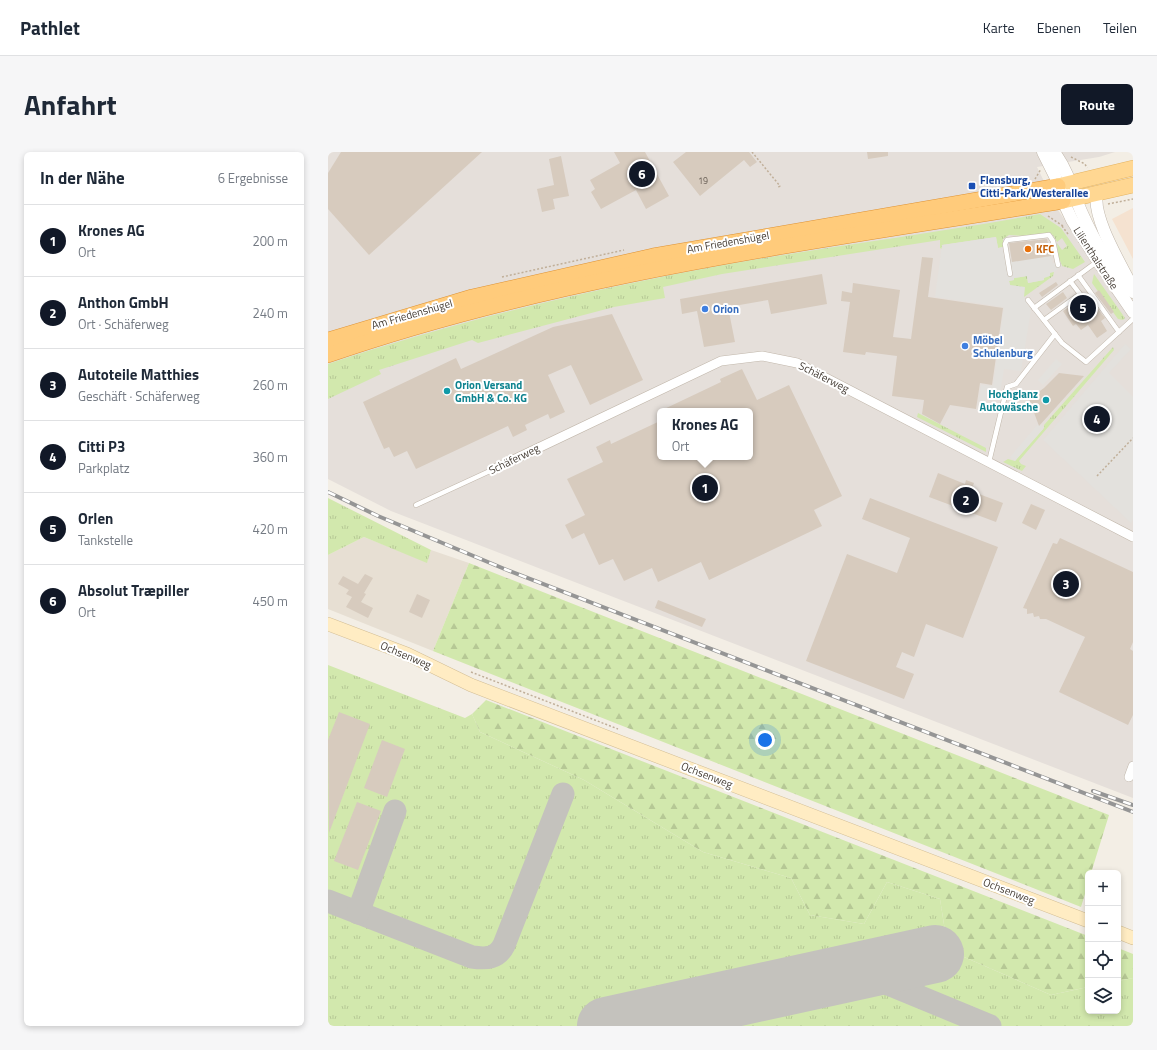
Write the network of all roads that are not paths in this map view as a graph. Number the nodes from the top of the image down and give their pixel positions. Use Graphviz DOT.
graph roads {
  1 [pos="1043,152"];
  2 [pos="1054,152"];
  3 [pos="1133,168"];
  4 [pos="1065,184"];
  5 [pos="1133,185"];
  6 [pos="1097,194"];
  7 [pos="1070,200"];
  8 [pos="1098,261"];
  9 [pos="1058,265"];
  10 [pos="1010,274"];
  11 [pos="1078,275"];
  12 [pos="1070,281"];
  13 [pos="1133,291"];
  14 [pos="1028,300"];
  15 [pos="1034,308"];
  16 [pos="1133,312"];
  17 [pos="1133,319"];
  18 [pos="1044,320"];
  19 [pos="1119,332"];
  20 [pos="1055,334"];
  21 [pos="328,340"];
  22 [pos="328,355"];
  23 [pos="989,463"];
  24 [pos="492,470"];
  25 [pos="416,505"];
  26 [pos="1133,537"];
  27 [pos="328,624"];
  28 [pos="1133,766"];
  29 [pos="1129,777"];
  30 [pos="1085,920"];
  31 [pos="1121,933"];
  32 [pos="1133,938"];
  1 -- 4 [label="street"];
  2 -- 4 [label="street"];
  3 -- 4 [label="main road, Am Friedenshügel"];
  4 -- 7 [label="street"];
  4 -- 21 [label="highway, Am Friedenshügel"];
  5 -- 6 [label="main road, Am Friedenshügel"];
  6 -- 7 [label="main road, Am Friedenshügel"];
  6 -- 13 [label="street, Lilienthalstraße"];
  7 -- 8 [label="street, Lilienthalstraße"];
  7 -- 13 [label="street, Lilienthalstraße"];
  7 -- 22 [label="highway, Am Friedenshügel"];
  8 -- 11 [label="lane"];
  8 -- 16 [label="street, Lilienthalstraße"];
  9 -- 10 [label="lane"];
  11 -- 12 [label="lane"];
  11 -- 19 [label="lane"];
  12 -- 15 [label="lane"];
  12 -- 18 [label="lane"];
  14 -- 15 [label="lane"];
  15 -- 18 [label="lane"];
  17 -- 19 [label="lane"];
  18 -- 20 [label="lane"];
  19 -- 20 [label="lane"];
  20 -- 23 [label="lane"];
  23 -- 24 [label="street, Schäferweg"];
  23 -- 26 [label="street, Schäferweg"];
  24 -- 25 [label="lane, Schäferweg"];
  27 -- 30 [label="main road, Ochsenweg"];
  28 -- 29 [label="street"];
  31 -- 32 [label="main road"];
}
